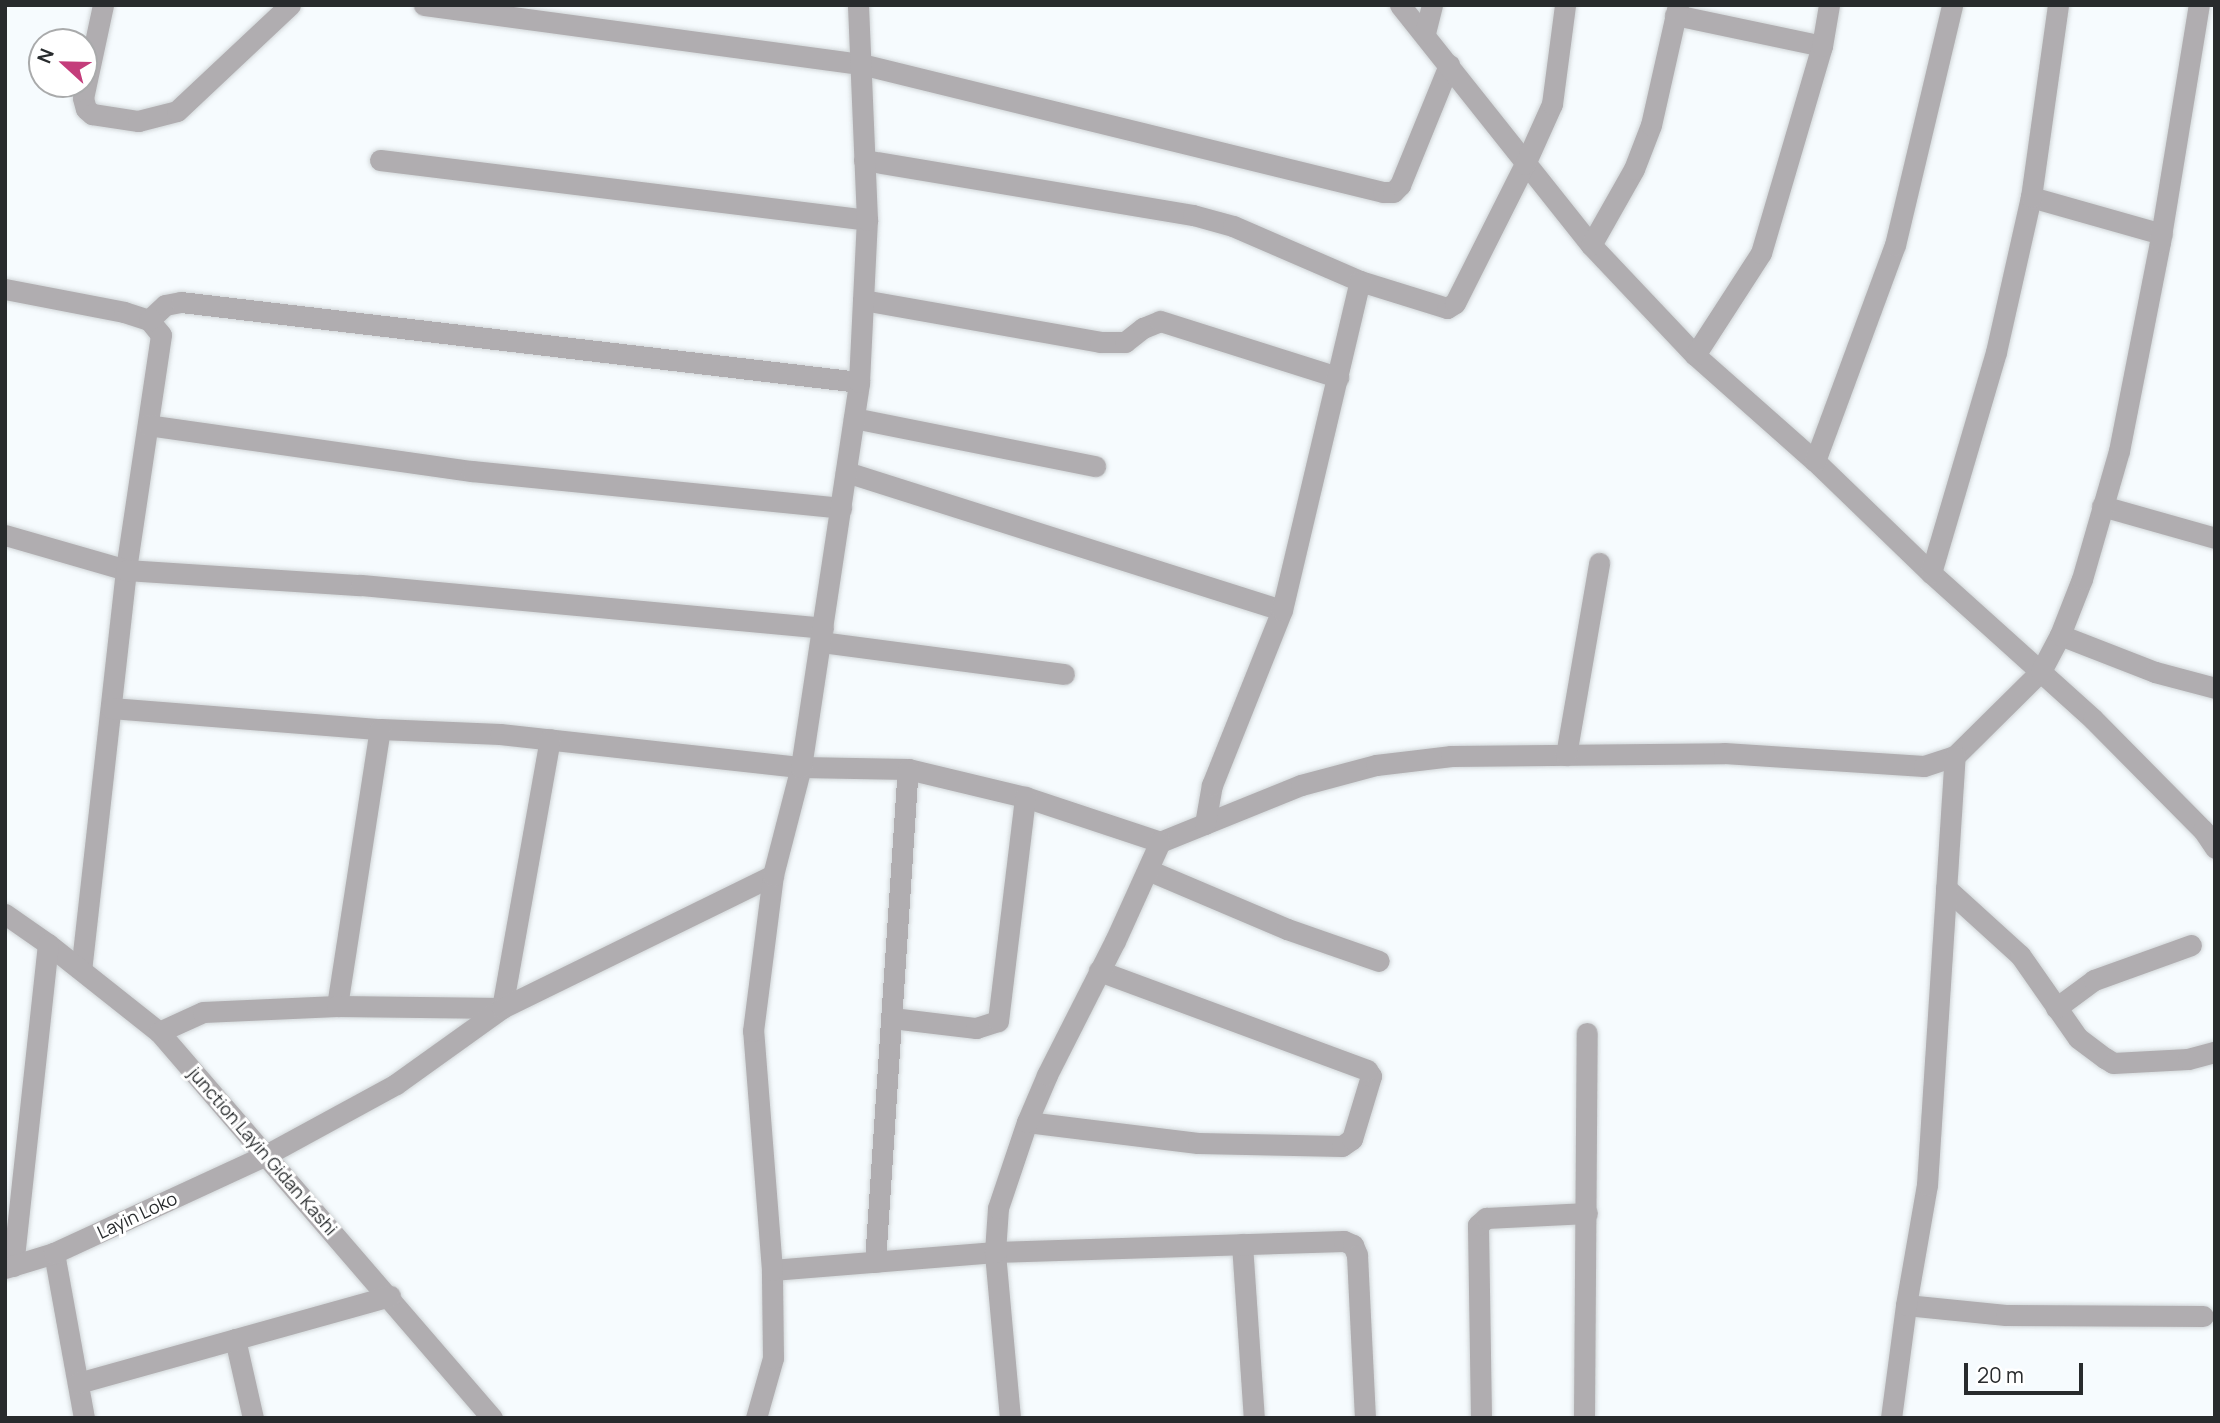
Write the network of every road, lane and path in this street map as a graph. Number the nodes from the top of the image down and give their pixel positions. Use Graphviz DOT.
graph roads {
  1 [pos="103,5"];
  2 [pos="290,5"];
  3 [pos="424,5"];
  4 [pos="858,5"];
  5 [pos="1400,5"];
  6 [pos="1432,5"];
  7 [pos="1565,5"];
  8 [pos="1829,5"];
  9 [pos="1952,5"];
  10 [pos="2058,5"];
  11 [pos="2199,5"];
  12 [pos="1676,10"];
  13 [pos="1425,33"];
  14 [pos="1822,46"];
  15 [pos="861,64"];
  16 [pos="1449,65"];
  17 [pos="380,160"];
  18 [pos="864,160"];
  19 [pos="1525,164"];
  20 [pos="2031,197"];
  21 [pos="867,220"];
  22 [pos="2162,234"];
  23 [pos="1591,245"];
  24 [pos="1360,281"];
  25 [pos="5,289"];
  26 [pos="863,300"];
  27 [pos="149,320"];
  28 [pos="1695,355"];
  29 [pos="1338,377"];
  30 [pos="859,382"];
  31 [pos="854,418"];
  32 [pos="148,425"];
  33 [pos="1815,461"];
  34 [pos="1095,466"];
  35 [pos="846,472"];
  36 [pos="2102,506"];
  37 [pos="841,508"];
  38 [pos="5,535"];
  39 [pos="2215,538"];
  40 [pos="1600,563"];
  41 [pos="126,570"];
  42 [pos="1931,573"];
  43 [pos="1282,610"];
  44 [pos="822,635"];
  45 [pos="2060,635"];
  46 [pos="2041,671"];
  47 [pos="1064,674"];
  48 [pos="2215,688"];
  49 [pos="111,708"];
  50 [pos="380,729"];
  51 [pos="550,739"];
  52 [pos="1566,755"];
  53 [pos="1955,756"];
  54 [pos="802,767"];
  55 [pos="908,769"];
  56 [pos="1025,797"];
  57 [pos="1205,824"];
  58 [pos="1160,842"];
  59 [pos="2215,848"];
  60 [pos="1148,870"];
  61 [pos="773,875"];
  62 [pos="1946,888"];
  63 [pos="5,915"];
  64 [pos="48,944"];
  65 [pos="2191,945"];
  66 [pos="1379,961"];
  67 [pos="81,969"];
  68 [pos="1099,971"];
  69 [pos="337,1006"];
  70 [pos="502,1008"];
  71 [pos="2056,1009"];
  72 [pos="892,1018"];
  73 [pos="159,1032"];
  74 [pos="1587,1032"];
  75 [pos="2215,1052"];
  76 [pos="1027,1122"];
  77 [pos="266,1155"];
  78 [pos="1587,1213"];
  79 [pos="1242,1244"];
  80 [pos="995,1252"];
  81 [pos="54,1253"];
  82 [pos="875,1262"];
  83 [pos="9,1267"];
  84 [pos="772,1270"];
  85 [pos="390,1296"];
  86 [pos="1906,1305"];
  87 [pos="2203,1316"];
  88 [pos="235,1339"];
  89 [pos="78,1383"];
  90 [pos="84,1418"];
  91 [pos="253,1418"];
  92 [pos="492,1418"];
  93 [pos="756,1418"];
  94 [pos="1010,1418"];
  95 [pos="1254,1418"];
  96 [pos="1365,1418"];
  97 [pos="1481,1418"];
  98 [pos="1584,1418"];
  99 [pos="1891,1418"];
  1 -- 2 [label="street"];
  3 -- 15 [label="street"];
  4 -- 15 [label="street"];
  5 -- 13 [label="street"];
  6 -- 13 [label="street"];
  7 -- 19 [label="street"];
  8 -- 14 [label="street"];
  9 -- 33 [label="street"];
  10 -- 20 [label="street"];
  11 -- 22 [label="street"];
  12 -- 14 [label="street"];
  12 -- 23 [label="street"];
  13 -- 16 [label="street"];
  14 -- 28 [label="street"];
  15 -- 16 [label="street"];
  15 -- 18 [label="street"];
  16 -- 19 [label="street"];
  17 -- 21 [label="street"];
  18 -- 21 [label="street"];
  18 -- 24 [label="street"];
  19 -- 23 [label="street"];
  19 -- 24 [label="street"];
  20 -- 22 [label="street"];
  20 -- 42 [label="street"];
  21 -- 26 [label="street"];
  22 -- 36 [label="street"];
  23 -- 28 [label="street"];
  24 -- 29 [label="street"];
  25 -- 27 [label="street"];
  26 -- 29 [label="street"];
  26 -- 30 [label="street"];
  27 -- 30 [label="street"];
  27 -- 32 [label="street"];
  28 -- 33 [label="street"];
  29 -- 43 [label="street"];
  30 -- 31 [label="street"];
  31 -- 34 [label="street"];
  31 -- 35 [label="street"];
  32 -- 37 [label="street"];
  32 -- 41 [label="street"];
  33 -- 42 [label="street"];
  35 -- 37 [label="street"];
  35 -- 43 [label="street"];
  36 -- 39 [label="street"];
  36 -- 45 [label="street"];
  37 -- 44 [label="street"];
  38 -- 41 [label="street"];
  40 -- 52 [label="street"];
  41 -- 44 [label="street"];
  41 -- 49 [label="street"];
  42 -- 46 [label="street"];
  43 -- 57 [label="street"];
  44 -- 47 [label="street"];
  44 -- 54 [label="street"];
  45 -- 46 [label="street"];
  45 -- 48 [label="street"];
  46 -- 53 [label="street"];
  46 -- 59 [label="street"];
  49 -- 50 [label="street"];
  49 -- 67 [label="street"];
  50 -- 51 [label="street"];
  50 -- 69 [label="street"];
  51 -- 54 [label="street"];
  51 -- 70 [label="street"];
  52 -- 53 [label="street"];
  52 -- 57 [label="street"];
  53 -- 62 [label="street"];
  54 -- 55 [label="street"];
  54 -- 61 [label="street"];
  55 -- 56 [label="street"];
  55 -- 72 [label="street"];
  56 -- 58 [label="street"];
  56 -- 72 [label="street"];
  57 -- 58 [label="street"];
  58 -- 60 [label="street"];
  60 -- 66 [label="street"];
  60 -- 68 [label="street"];
  61 -- 70 [label="street, Layin Loko"];
  61 -- 84 [label="street"];
  62 -- 71 [label="street"];
  62 -- 86 [label="street"];
  63 -- 64 [label="street, junction Layin Gidan Kashi"];
  64 -- 67 [label="street, junction Layin Gidan Kashi"];
  64 -- 83 [label="street"];
  65 -- 71 [label="street"];
  67 -- 73 [label="street, junction Layin Gidan Kashi"];
  68 -- 76 [label="street"];
  68 -- 76 [label="street"];
  69 -- 70 [label="street"];
  69 -- 73 [label="street"];
  70 -- 77 [label="street, Layin Loko"];
  71 -- 75 [label="street"];
  72 -- 82 [label="street"];
  73 -- 77 [label="street, junction Layin Gidan Kashi"];
  74 -- 78 [label="street"];
  76 -- 80 [label="street"];
  77 -- 81 [label="street, Layin Loko"];
  77 -- 85 [label="street, junction Layin Gidan Kashi"];
  78 -- 97 [label="street"];
  78 -- 98 [label="street"];
  79 -- 80 [label="street"];
  79 -- 95 [label="street"];
  79 -- 96 [label="street"];
  80 -- 82 [label="street"];
  80 -- 94 [label="street"];
  81 -- 83 [label="street, Layin Loko"];
  81 -- 89 [label="street"];
  82 -- 84 [label="street"];
  84 -- 93 [label="street"];
  85 -- 88 [label="street"];
  85 -- 92 [label="street, junction Layin Gidan Kashi"];
  86 -- 87 [label="street"];
  86 -- 99 [label="street"];
  88 -- 89 [label="street"];
  88 -- 91 [label="street"];
  89 -- 90 [label="street"];
}
